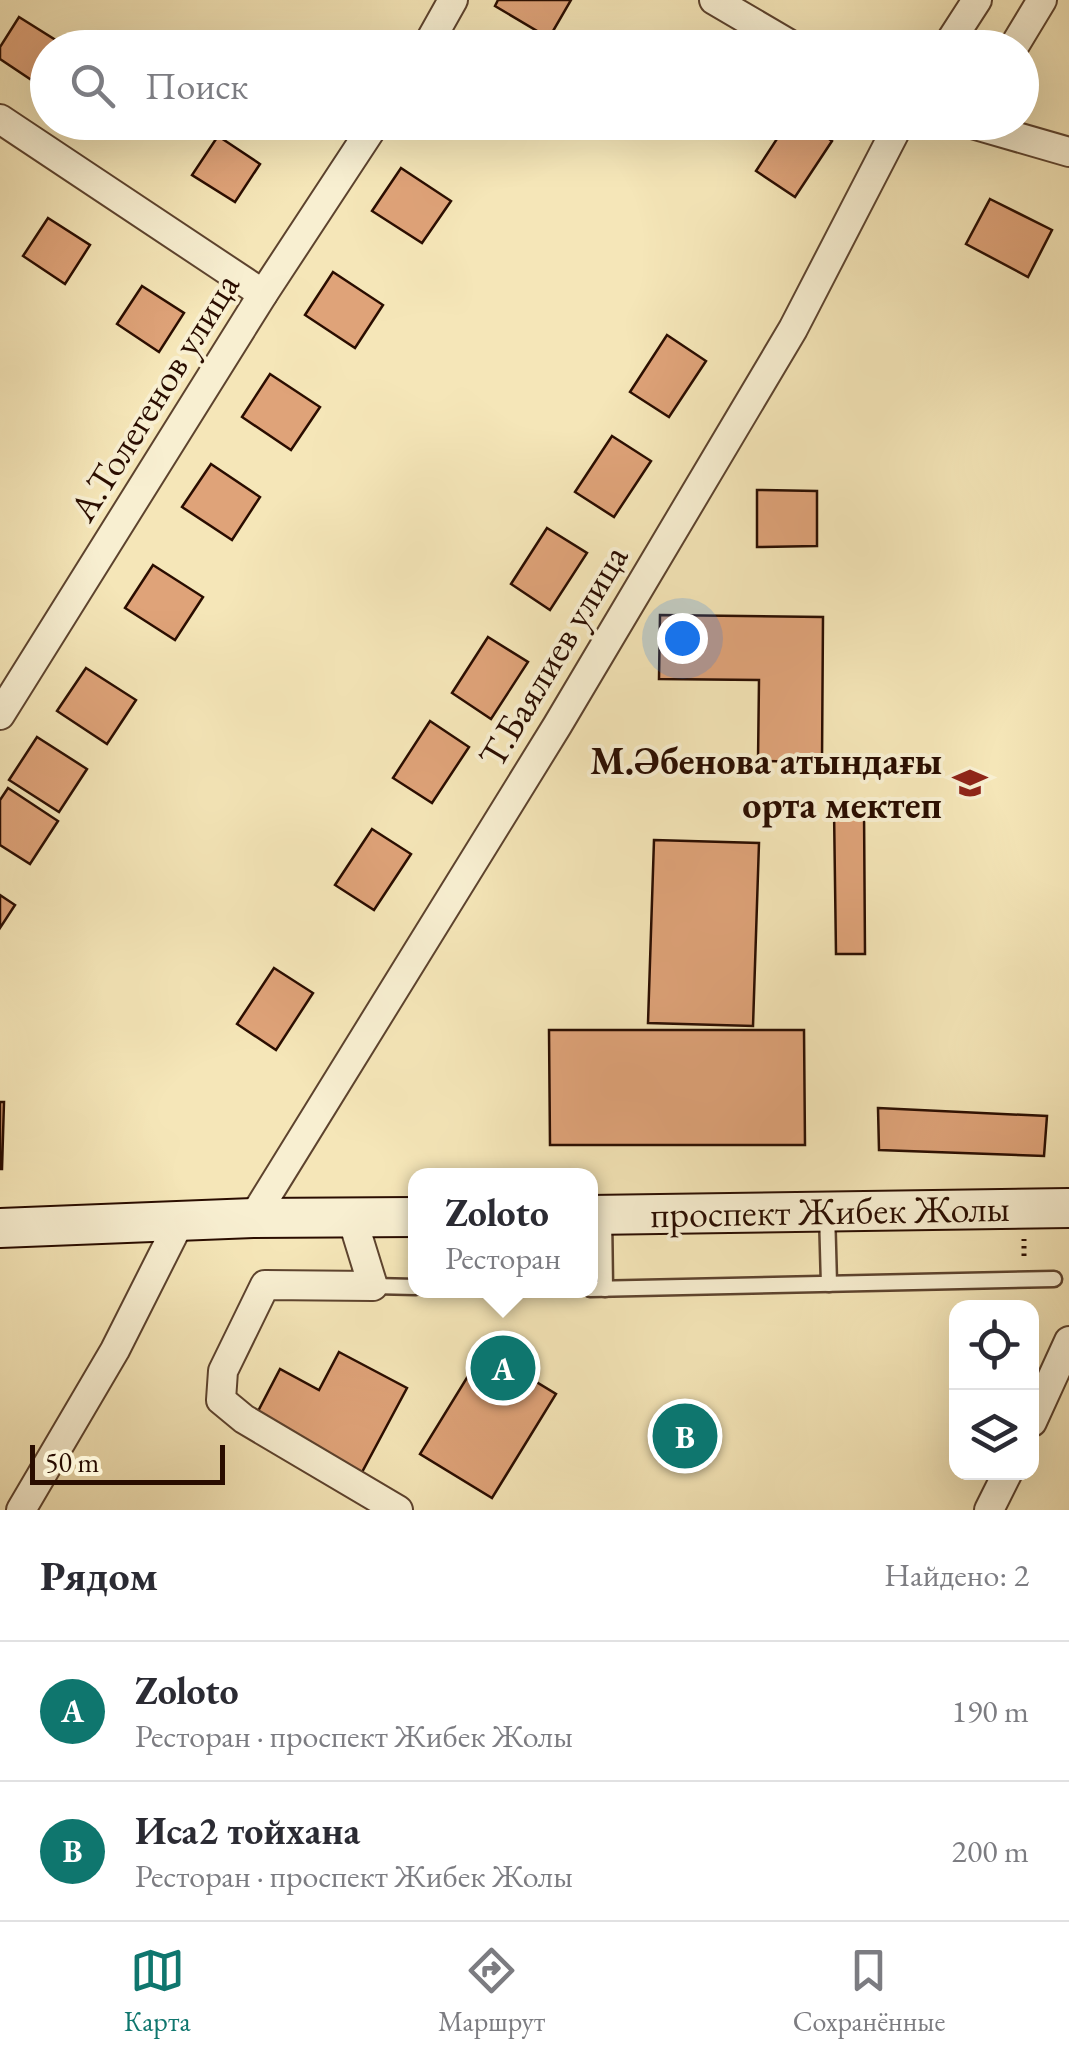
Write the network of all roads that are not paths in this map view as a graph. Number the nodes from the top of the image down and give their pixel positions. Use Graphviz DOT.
graph roads {
  1 [pos="453,0"];
  2 [pos="714,0"];
  3 [pos="977,0"];
  4 [pos="1042,0"];
  5 [pos="436,30"];
  6 [pos="765,30"];
  7 [pos="958,30"];
  8 [pos="1024,30"];
  9 [pos="0,120"];
  10 [pos="30,140"];
  11 [pos="30,140"];
  12 [pos="364,140"];
  13 [pos="891,140"];
  14 [pos="1028,140"];
  15 [pos="1069,152"];
  16 [pos="263,294"];
  17 [pos="12,669"];
  18 [pos="0,714"];
  19 [pos="1069,1208"];
  20 [pos="827,1211"];
  21 [pos="598,1214"];
  22 [pos="408,1217"];
  23 [pos="253,1218"];
  24 [pos="352,1218"];
  25 [pos="178,1222"];
  26 [pos="0,1228"];
  27 [pos="1054,1279"];
  28 [pos="829,1284"];
  29 [pos="373,1286"];
  30 [pos="408,1287"];
  31 [pos="598,1289"];
  32 [pos="1069,1340"];
  33 [pos="1039,1406"];
  34 [pos="1004,1480"];
  35 [pos="21,1510"];
  36 [pos="398,1510"];
  37 [pos="989,1510"];
  1 -- 5 [label="street"];
  2 -- 6 [label="street"];
  3 -- 7 [label="street"];
  4 -- 8 [label="street"];
  9 -- 10 [label="street"];
  11 -- 16 [label="street"];
  12 -- 16 [label="street, А.Толегенов улица"];
  13 -- 23 [label="street, Т.Баялиев улица"];
  14 -- 15 [label="street"];
  16 -- 17 [label="street, А.Толегенов улица"];
  17 -- 18 [label="street, А.Толегенов улица"];
  19 -- 20 [label="main road, проспект Жибек Жолы"];
  20 -- 21 [label="main road, проспект Жибек Жолы"];
  20 -- 28 [label="lane"];
  22 -- 24 [label="main road"];
  23 -- 24 [label="main road"];
  23 -- 25 [label="main road"];
  24 -- 29 [label="street"];
  25 -- 26 [label="main road"];
  25 -- 35 [label="street"];
  27 -- 28 [label="lane"];
  28 -- 31 [label="lane"];
  29 -- 30 [label="lane"];
  29 -- 36 [label="street"];
  32 -- 33 [label="street"];
  34 -- 37 [label="street"];
}
